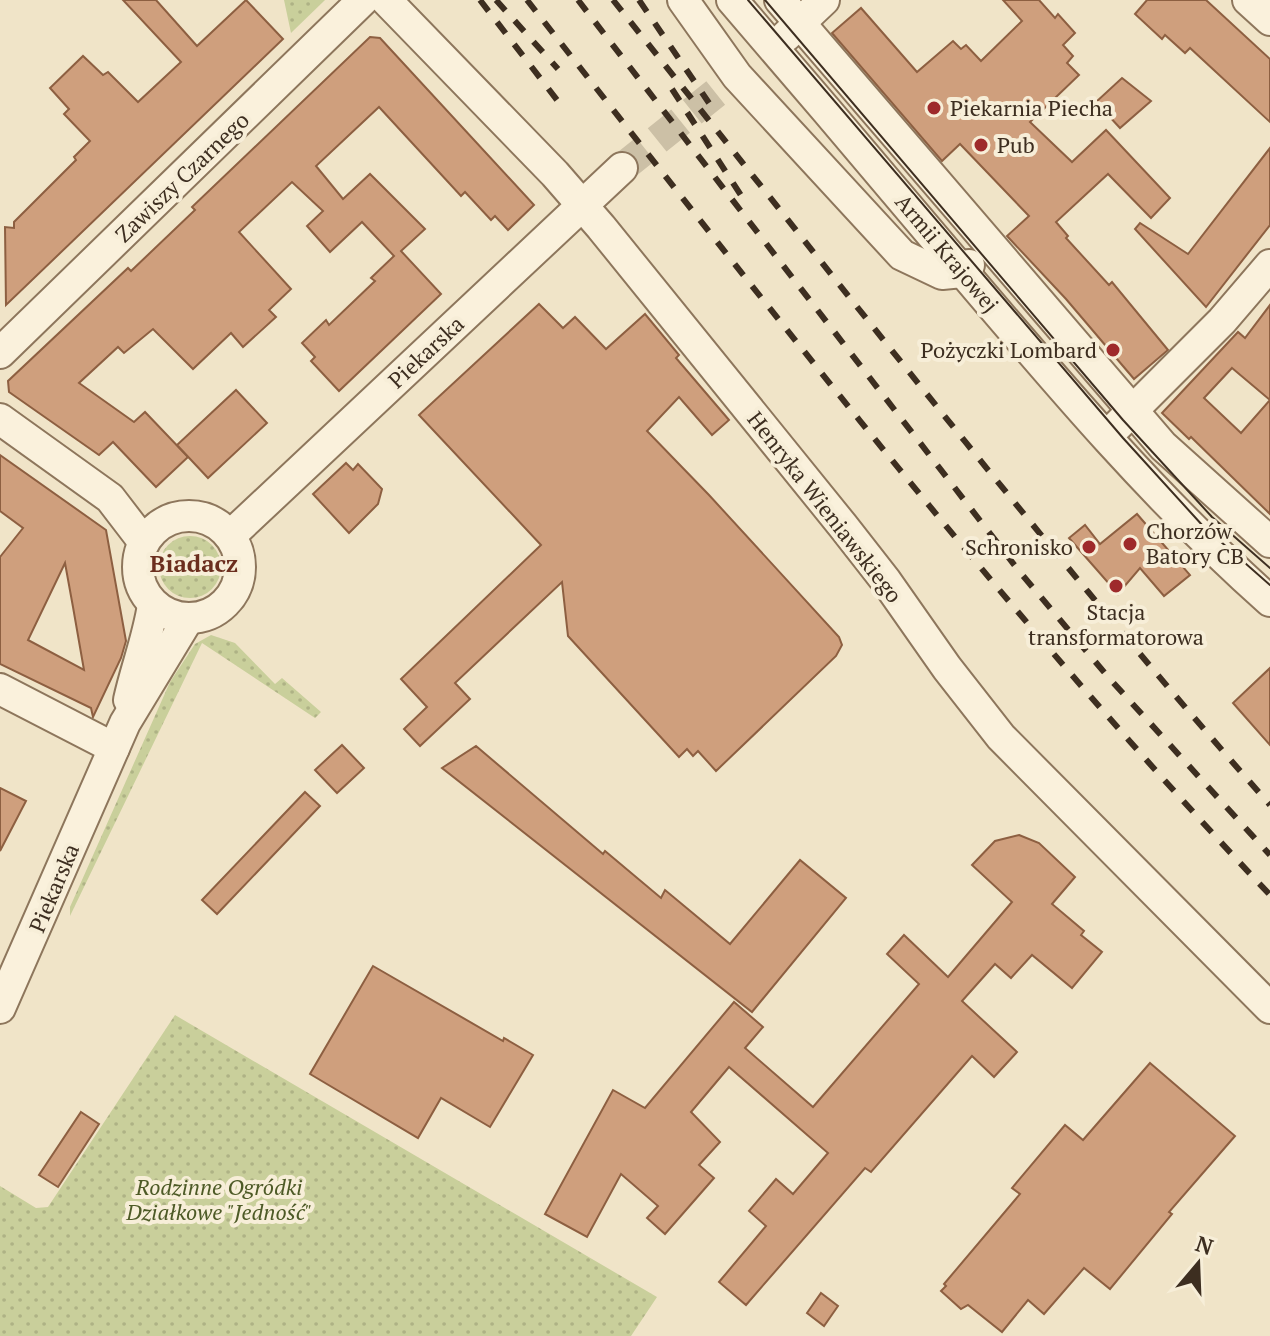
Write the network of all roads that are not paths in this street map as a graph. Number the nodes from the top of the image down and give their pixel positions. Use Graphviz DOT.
graph roads {
  1 [pos="363,0"];
  2 [pos="386,0"];
  3 [pos="683,0"];
  4 [pos="732,0"];
  5 [pos="780,0"];
  6 [pos="824,0"];
  7 [pos="1248,0"];
  8 [pos="1270,20"];
  9 [pos="800,23"];
  10 [pos="773,47"];
  11 [pos="622,168"];
  12 [pos="582,205"];
  13 [pos="989,247"];
  14 [pos="1270,265"];
  15 [pos="962,272"];
  16 [pos="0,353"];
  17 [pos="1132,411"];
  18 [pos="0,419"];
  19 [pos="1105,437"];
  20 [pos="230,536"];
  21 [pos="143,541"];
  22 [pos="1270,542"];
  23 [pos="1270,601"];
  24 [pos="153,605"];
  25 [pos="188,619"];
  26 [pos="0,689"];
  27 [pos="120,735"];
  28 [pos="0,1008"];
  29 [pos="1270,1008"];
  1 -- 16 [label="street, Zawiszy Czarnego"];
  2 -- 12 [label="street, Henryka Wieniawskiego"];
  3 -- 15 [label="street"];
  4 -- 10 [label="street, Armii Krajowej"];
  5 -- 9 [label="street, Armii Krajowej"];
  6 -- 9 [label="street"];
  7 -- 8 [label="street"];
  9 -- 10 [label="street"];
  9 -- 13 [label="street, Armii Krajowej"];
  10 -- 15 [label="street, Armii Krajowej"];
  11 -- 12 [label="street, Piekarska"];
  12 -- 20 [label="street, Piekarska"];
  12 -- 29 [label="street, Henryka Wieniawskiego"];
  13 -- 15 [label="street"];
  13 -- 17 [label="street, Armii Krajowej"];
  14 -- 17 [label="street"];
  15 -- 19 [label="street, Armii Krajowej"];
  17 -- 19 [label="street"];
  17 -- 22 [label="street, Armii Krajowej"];
  18 -- 21 [label="street"];
  19 -- 23 [label="street, Armii Krajowej"];
  20 -- 21 [label="street"];
  20 -- 25 [label="street"];
  21 -- 24 [label="street"];
  24 -- 25 [label="street"];
  24 -- 27 [label="street, Piekarska"];
  25 -- 27 [label="street, Piekarska"];
  26 -- 27 [label="street"];
  27 -- 28 [label="street, Piekarska"];
}
